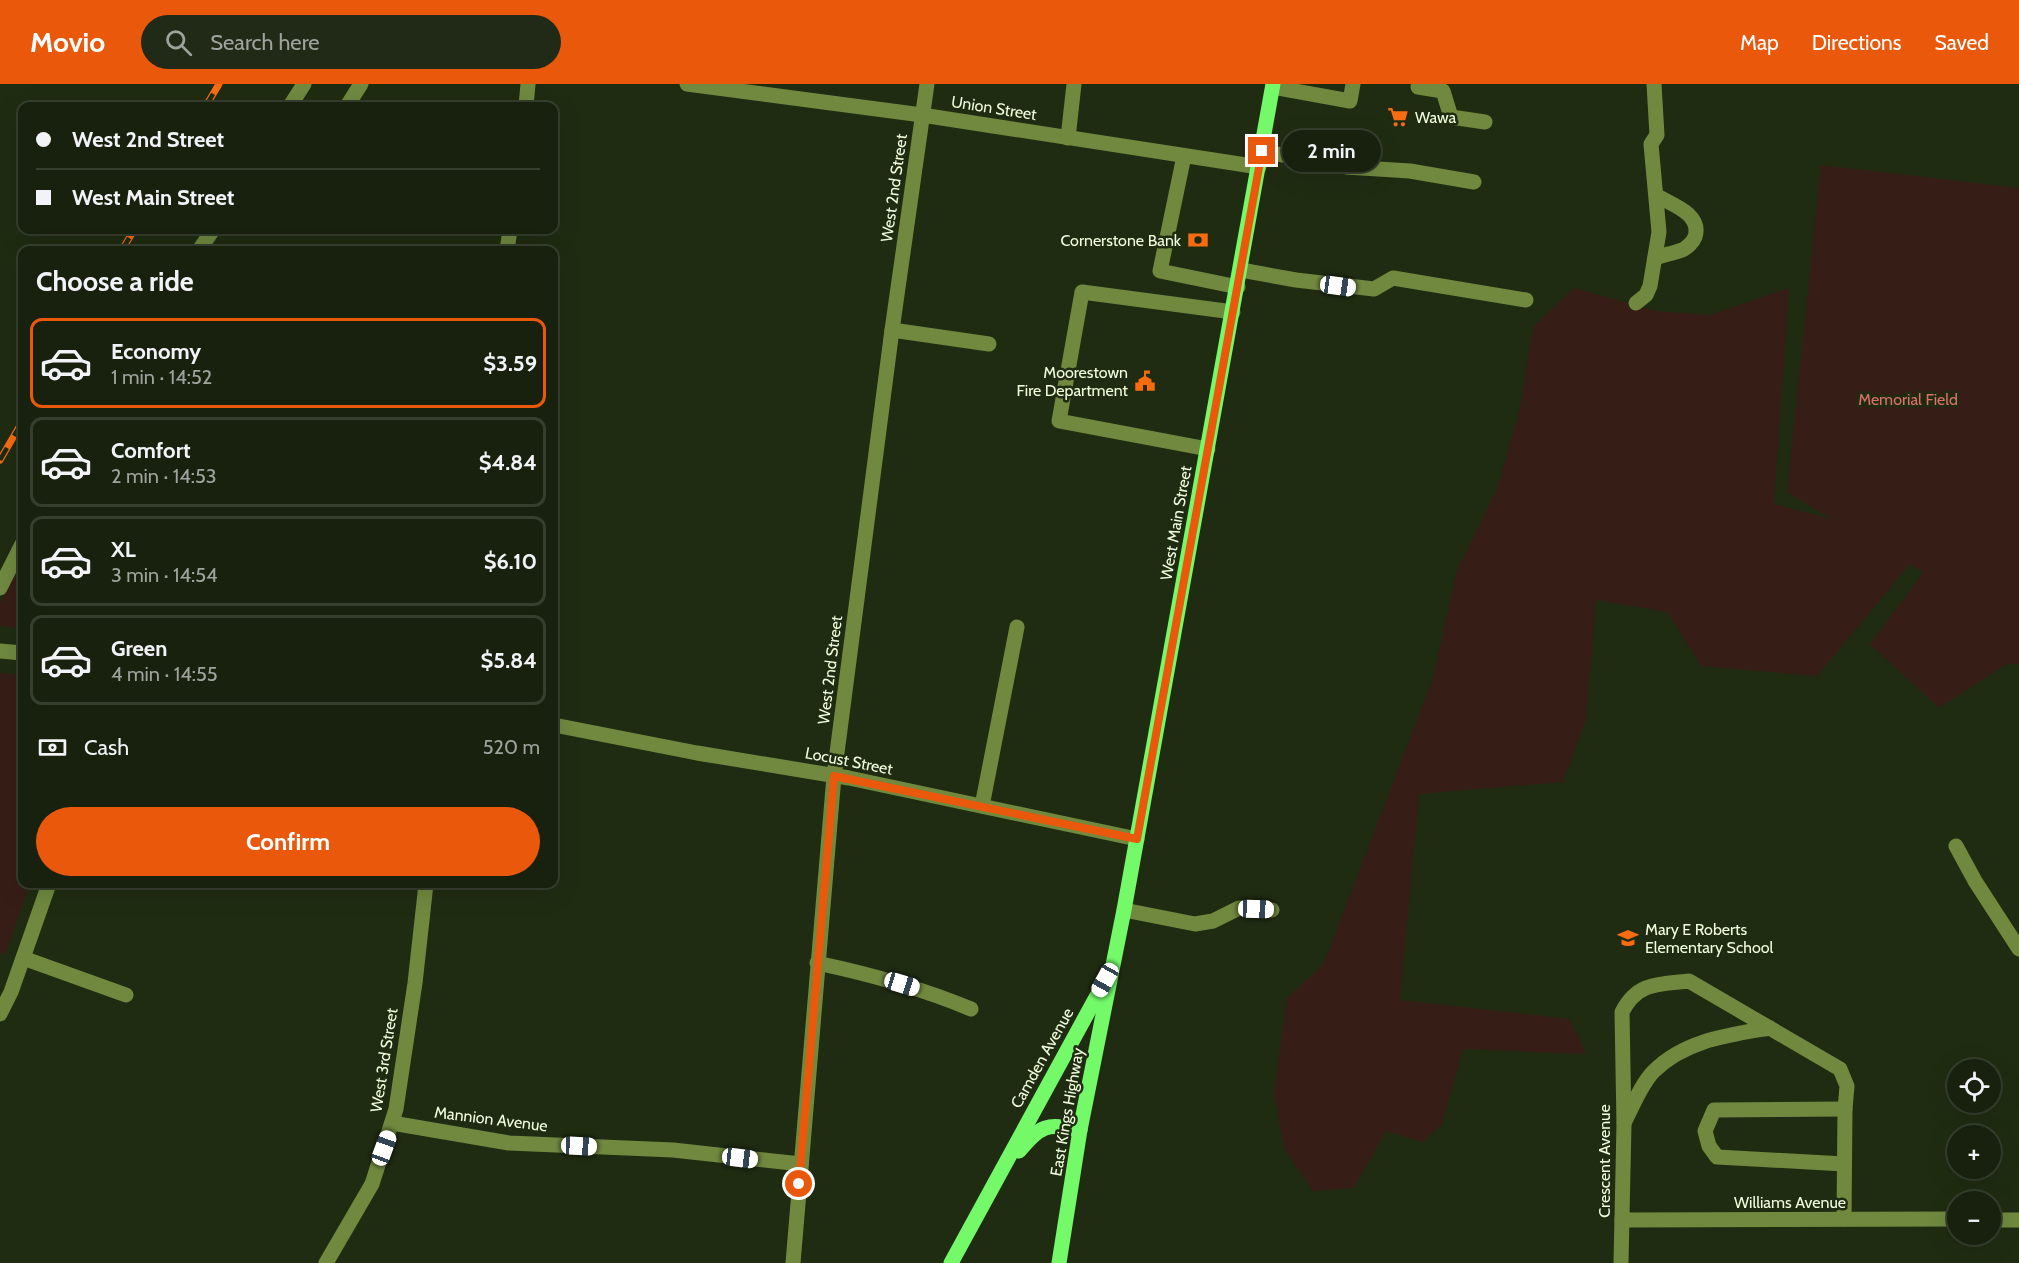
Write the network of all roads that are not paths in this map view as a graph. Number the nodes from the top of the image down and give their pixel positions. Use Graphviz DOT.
graph roads {
  1 [pos="304,84"];
  2 [pos="362,84"];
  3 [pos="528,84"];
  4 [pos="687,84"];
  5 [pos="927,84"];
  6 [pos="1074,84"];
  7 [pos="1353,84"];
  8 [pos="1654,84"];
  9 [pos="1273,85"];
  10 [pos="1414,85"];
  11 [pos="293,102"];
  12 [pos="350,102"];
  13 [pos="359,102"];
  14 [pos="526,102"];
  15 [pos="922,115"];
  16 [pos="1485,122"];
  17 [pos="1068,138"];
  18 [pos="1262,151"];
  19 [pos="1184,156"];
  20 [pos="1259,167"];
  21 [pos="1474,182"];
  22 [pos="1657,196"];
  23 [pos="1655,258"];
  24 [pos="1241,270"];
  25 [pos="1238,287"];
  26 [pos="1526,300"];
  27 [pos="1636,303"];
  28 [pos="1233,312"];
  29 [pos="892,330"];
  30 [pos="989,344"];
  31 [pos="1208,449"];
  32 [pos="18,552"];
  33 [pos="0,588"];
  34 [pos="1017,627"];
  35 [pos="0,651"];
  36 [pos="18,653"];
  37 [pos="558,726"];
  38 [pos="834,776"];
  39 [pos="982,806"];
  40 [pos="1137,839"];
  41 [pos="1956,846"];
  42 [pos="48,888"];
  43 [pos="426,888"];
  44 [pos="1272,909"];
  45 [pos="1124,910"];
  46 [pos="2019,949"];
  47 [pos="23,958"];
  48 [pos="817,963"];
  49 [pos="1112,968"];
  50 [pos="126,995"];
  51 [pos="971,1009"];
  52 [pos="0,1014"];
  53 [pos="1770,1028"];
  54 [pos="1845,1109"];
  55 [pos="392,1123"];
  56 [pos="1624,1124"];
  57 [pos="1080,1130"];
  58 [pos="801,1164"];
  59 [pos="1844,1164"];
  60 [pos="1005,1166"];
  61 [pos="1844,1219"];
  62 [pos="1947,1219"];
  63 [pos="1622,1220"];
  64 [pos="2001,1220"];
  65 [pos="2019,1220"];
  66 [pos="326,1263"];
  67 [pos="793,1263"];
  68 [pos="951,1263"];
  69 [pos="1059,1263"];
  70 [pos="1621,1263"];
  1 -- 11 [label="street"];
  2 -- 12 [label="street"];
  2 -- 13 [label="street"];
  3 -- 14 [label="street"];
  4 -- 15 [label="street, Union Street"];
  5 -- 15 [label="street, West 2nd Street"];
  6 -- 17 [label="street"];
  7 -- 9 [label="street"];
  8 -- 22 [label="street"];
  9 -- 18 [label="main road, West Main Street"];
  10 -- 16 [label="street"];
  15 -- 17 [label="street, Union Street"];
  15 -- 29 [label="street, West 2nd Street"];
  17 -- 19 [label="street, Union Street"];
  18 -- 20 [label="main road, West Main Street"];
  18 -- 21 [label="street"];
  19 -- 20 [label="street, Union Street"];
  19 -- 25 [label="street"];
  20 -- 24 [label="main road, West Main Street"];
  22 -- 23 [label="street"];
  22 -- 23 [label="street"];
  23 -- 27 [label="street"];
  24 -- 25 [label="main road, West Main Street"];
  24 -- 26 [label="street"];
  25 -- 28 [label="main road, West Main Street"];
  28 -- 31 [label="main road, West Main Street"];
  28 -- 31 [label="street"];
  29 -- 30 [label="street"];
  29 -- 38 [label="street, West 2nd Street"];
  31 -- 40 [label="main road, West Main Street"];
  32 -- 33 [label="street"];
  34 -- 39 [label="street"];
  35 -- 36 [label="street"];
  37 -- 38 [label="street, Locust Street"];
  38 -- 39 [label="street, Locust Street"];
  38 -- 48 [label="street, West 2nd Street"];
  39 -- 40 [label="street, Locust Street"];
  40 -- 45 [label="main road, West Main Street"];
  41 -- 46 [label="street"];
  42 -- 47 [label="street"];
  43 -- 55 [label="street, West 3rd Street"];
  44 -- 45 [label="street"];
  45 -- 49 [label="main road, West Main Street"];
  47 -- 50 [label="street"];
  47 -- 52 [label="street"];
  48 -- 51 [label="street"];
  48 -- 58 [label="street, West 2nd Street"];
  49 -- 57 [label="main road, East Kings Highway"];
  49 -- 60 [label="main road, Camden Avenue"];
  53 -- 54 [label="street, Crescent Avenue"];
  53 -- 56 [label="street"];
  53 -- 56 [label="street, Crescent Avenue"];
  54 -- 59 [label="street, Crescent Avenue"];
  54 -- 59 [label="street"];
  55 -- 58 [label="street, Mannion Avenue"];
  55 -- 66 [label="street, West 3rd Street"];
  56 -- 63 [label="street, Crescent Avenue"];
  57 -- 60 [label="main road, Camden Avenue"];
  57 -- 69 [label="main road, East Kings Highway"];
  58 -- 67 [label="street, West 2nd Street"];
  59 -- 61 [label="street, Crescent Avenue"];
  60 -- 68 [label="main road, Camden Avenue"];
  61 -- 62 [label="street, Williams Avenue"];
  61 -- 63 [label="street, Williams Avenue"];
  63 -- 70 [label="street, Crescent Avenue"];
  64 -- 65 [label="street"];
}
